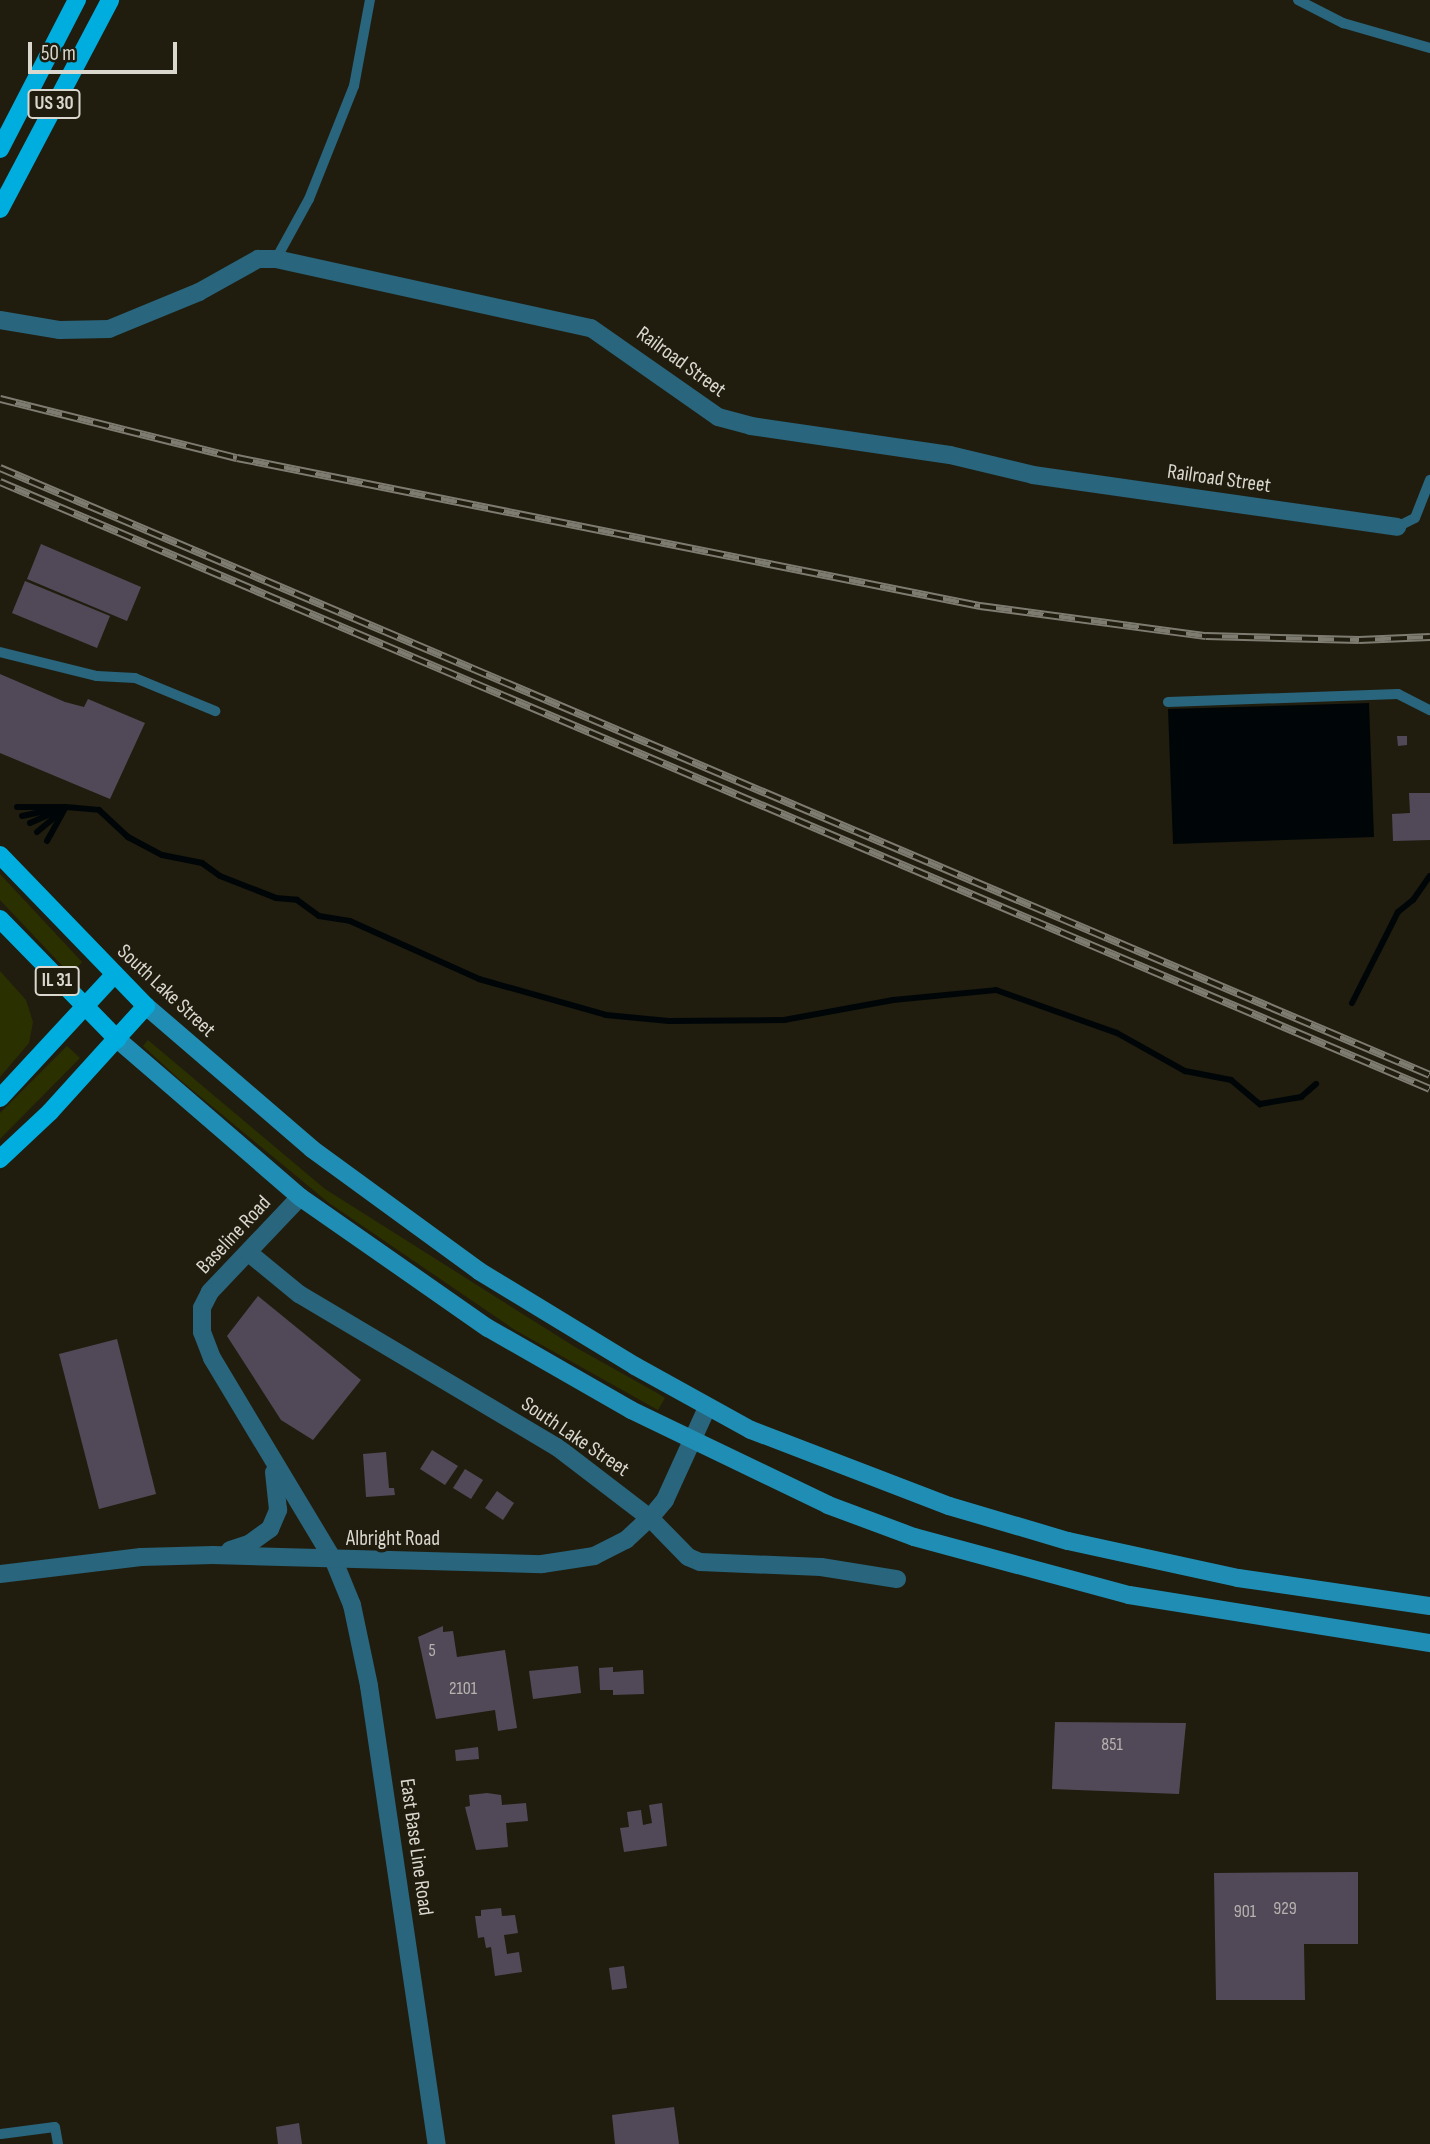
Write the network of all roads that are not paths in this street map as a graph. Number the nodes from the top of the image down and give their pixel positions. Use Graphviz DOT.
graph roads {
  1 [pos="77,0"];
  2 [pos="110,0"];
  3 [pos="370,0"];
  4 [pos="1298,0"];
  5 [pos="1430,48"];
  6 [pos="0,149"];
  7 [pos="0,209"];
  8 [pos="276,259"];
  9 [pos="0,320"];
  10 [pos="1430,480"];
  11 [pos="1397,527"];
  12 [pos="0,652"];
  13 [pos="1168,702"];
  14 [pos="1430,710"];
  15 [pos="215,711"];
  16 [pos="0,855"];
  17 [pos="0,919"];
  18 [pos="115,974"];
  19 [pos="146,1006"];
  20 [pos="81,1007"];
  21 [pos="117,1040"];
  22 [pos="0,1098"];
  23 [pos="0,1158"];
  24 [pos="300,1197"];
  25 [pos="249,1253"];
  26 [pos="708,1408"];
  27 [pos="692,1442"];
  28 [pos="270,1455"];
  29 [pos="650,1518"];
  30 [pos="213,1555"];
  31 [pos="334,1561"];
  32 [pos="0,1574"];
  33 [pos="897,1579"];
  34 [pos="1430,1606"];
  35 [pos="1430,1643"];
  36 [pos="1,2134"];
  37 [pos="58,2144"];
  38 [pos="438,2144"];
  1 -- 6 [label="main road, US 30"];
  2 -- 7 [label="main road, US 30"];
  3 -- 8 [label="lane"];
  4 -- 5 [label="lane"];
  8 -- 9 [label="street, Railroad Street"];
  8 -- 11 [label="street, Railroad Street"];
  10 -- 11 [label="lane"];
  12 -- 15 [label="lane"];
  13 -- 14 [label="lane"];
  16 -- 18 [label="main road, South Lake Street / IL 31"];
  17 -- 20 [label="main road, IL 31"];
  18 -- 19 [label="main road, South Lake Street / IL 31"];
  18 -- 20 [label="main road"];
  19 -- 21 [label="main road"];
  19 -- 26 [label="main road, South Lake Street / IL 31"];
  20 -- 21 [label="main road, IL 31"];
  20 -- 22 [label="main road"];
  21 -- 23 [label="main road"];
  21 -- 24 [label="main road, IL 31"];
  24 -- 25 [label="street, Baseline Road"];
  24 -- 27 [label="main road, IL 31"];
  25 -- 28 [label="street, Baseline Road"];
  25 -- 29 [label="street, South Lake Street"];
  26 -- 27 [label="street, Albright Road"];
  26 -- 34 [label="main road, IL 31"];
  27 -- 29 [label="street, Albright Road"];
  27 -- 35 [label="main road, IL 31"];
  28 -- 30 [label="street, Baseline Road"];
  28 -- 31 [label="street, Baseline Road"];
  29 -- 31 [label="street, Albright Road"];
  29 -- 33 [label="street, South Lake Street"];
  30 -- 31 [label="street, Albright Road"];
  30 -- 32 [label="street, Albright Road"];
  31 -- 38 [label="street, East Base Line Road"];
  36 -- 37 [label="lane"];
}
